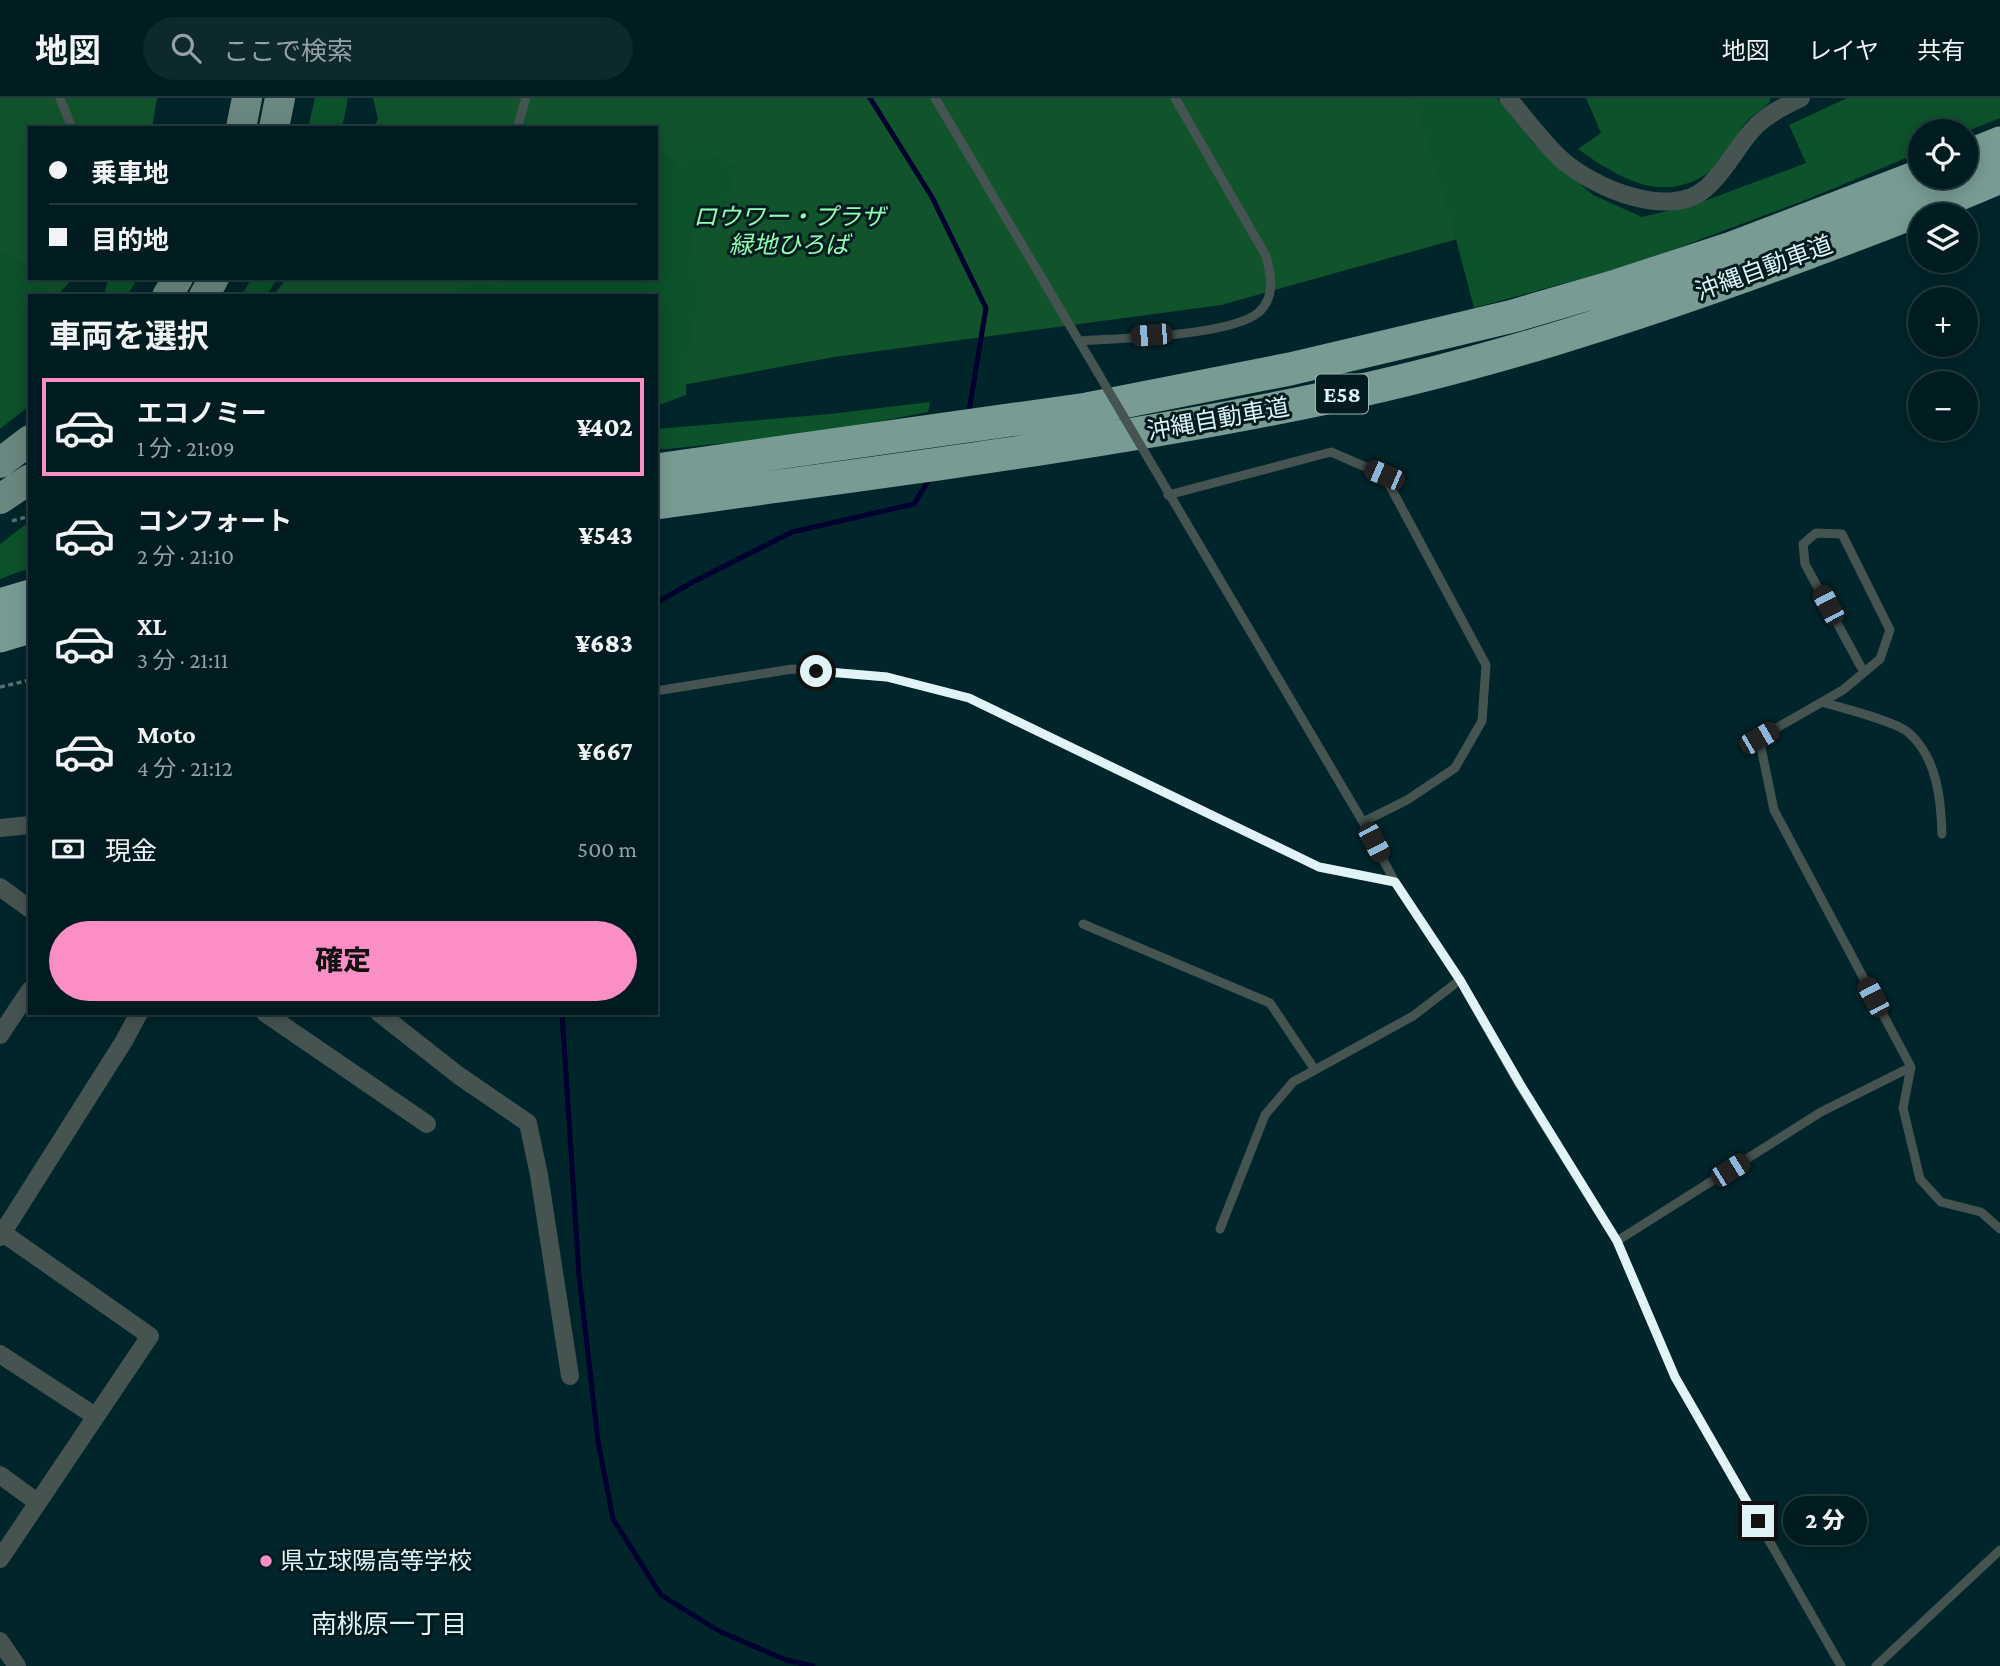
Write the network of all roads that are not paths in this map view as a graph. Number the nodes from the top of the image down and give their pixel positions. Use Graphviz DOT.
graph roads {
  1 [pos="60,98"];
  2 [pos="247,98"];
  3 [pos="280,98"];
  4 [pos="526,98"];
  5 [pos="935,98"];
  6 [pos="1175,98"];
  7 [pos="1507,98"];
  8 [pos="1801,98"];
  9 [pos="71,126"];
  10 [pos="242,126"];
  11 [pos="274,126"];
  12 [pos="518,126"];
  13 [pos="2000,143"];
  14 [pos="1978,152"];
  15 [pos="2000,177"];
  16 [pos="1908,181"];
  17 [pos="1080,341"];
  18 [pos="28,442"];
  19 [pos="0,463"];
  20 [pos="658,470"];
  21 [pos="28,481"];
  22 [pos="1168,495"];
  23 [pos="658,503"];
  24 [pos="3,511"];
  25 [pos="28,597"];
  26 [pos="0,605"];
  27 [pos="28,628"];
  28 [pos="0,636"];
  29 [pos="1861,667"];
  30 [pos="658,691"];
  31 [pos="1822,702"];
  32 [pos="1363,822"];
  33 [pos="28,825"];
  34 [pos="0,828"];
  35 [pos="1942,834"];
  36 [pos="1395,882"];
  37 [pos="0,887"];
  38 [pos="28,908"];
  39 [pos="1083,924"];
  40 [pos="1460,980"];
  41 [pos="28,993"];
  42 [pos="138,1015"];
  43 [pos="268,1015"];
  44 [pos="382,1015"];
  45 [pos="0,1035"];
  46 [pos="1910,1067"];
  47 [pos="1315,1070"];
  48 [pos="427,1124"];
  49 [pos="1220,1229"];
  50 [pos="2000,1229"];
  51 [pos="2,1235"];
  52 [pos="1617,1241"];
  53 [pos="0,1354"];
  54 [pos="570,1376"];
  55 [pos="95,1416"];
  56 [pos="0,1475"];
  57 [pos="37,1502"];
  58 [pos="2000,1550"];
  59 [pos="0,1559"];
  60 [pos="0,1641"];
  61 [pos="17,1666"];
  62 [pos="1841,1666"];
  63 [pos="1876,1666"];
  1 -- 9 [label="lane"];
  2 -- 10 [label="main road"];
  3 -- 11 [label="main road"];
  4 -- 12 [label="lane"];
  5 -- 17 [label="lane"];
  6 -- 17 [label="lane"];
  7 -- 8 [label="street"];
  13 -- 14 [label="highway"];
  15 -- 23 [label="highway, 沖縄自動車道 / E58"];
  16 -- 20 [label="highway, 沖縄自動車道 / E58"];
  17 -- 22 [label="lane, bridge"];
  18 -- 19 [label="main road"];
  21 -- 24 [label="main road"];
  22 -- 32 [label="lane"];
  22 -- 32 [label="lane"];
  25 -- 26 [label="highway"];
  27 -- 28 [label="highway"];
  29 -- 31 [label="lane"];
  30 -- 36 [label="lane"];
  31 -- 35 [label="lane"];
  31 -- 46 [label="lane"];
  32 -- 36 [label="lane"];
  33 -- 34 [label="street"];
  36 -- 40 [label="lane"];
  37 -- 38 [label="street"];
  39 -- 47 [label="lane"];
  40 -- 47 [label="lane"];
  40 -- 52 [label="lane"];
  41 -- 45 [label="street"];
  42 -- 51 [label="street"];
  43 -- 48 [label="street"];
  44 -- 54 [label="street"];
  46 -- 50 [label="lane"];
  46 -- 52 [label="lane"];
  47 -- 49 [label="lane"];
  51 -- 55 [label="street"];
  52 -- 62 [label="lane"];
  53 -- 55 [label="street"];
  55 -- 57 [label="street"];
  56 -- 57 [label="street"];
  57 -- 59 [label="street"];
  58 -- 63 [label="lane"];
  60 -- 61 [label="street"];
}
